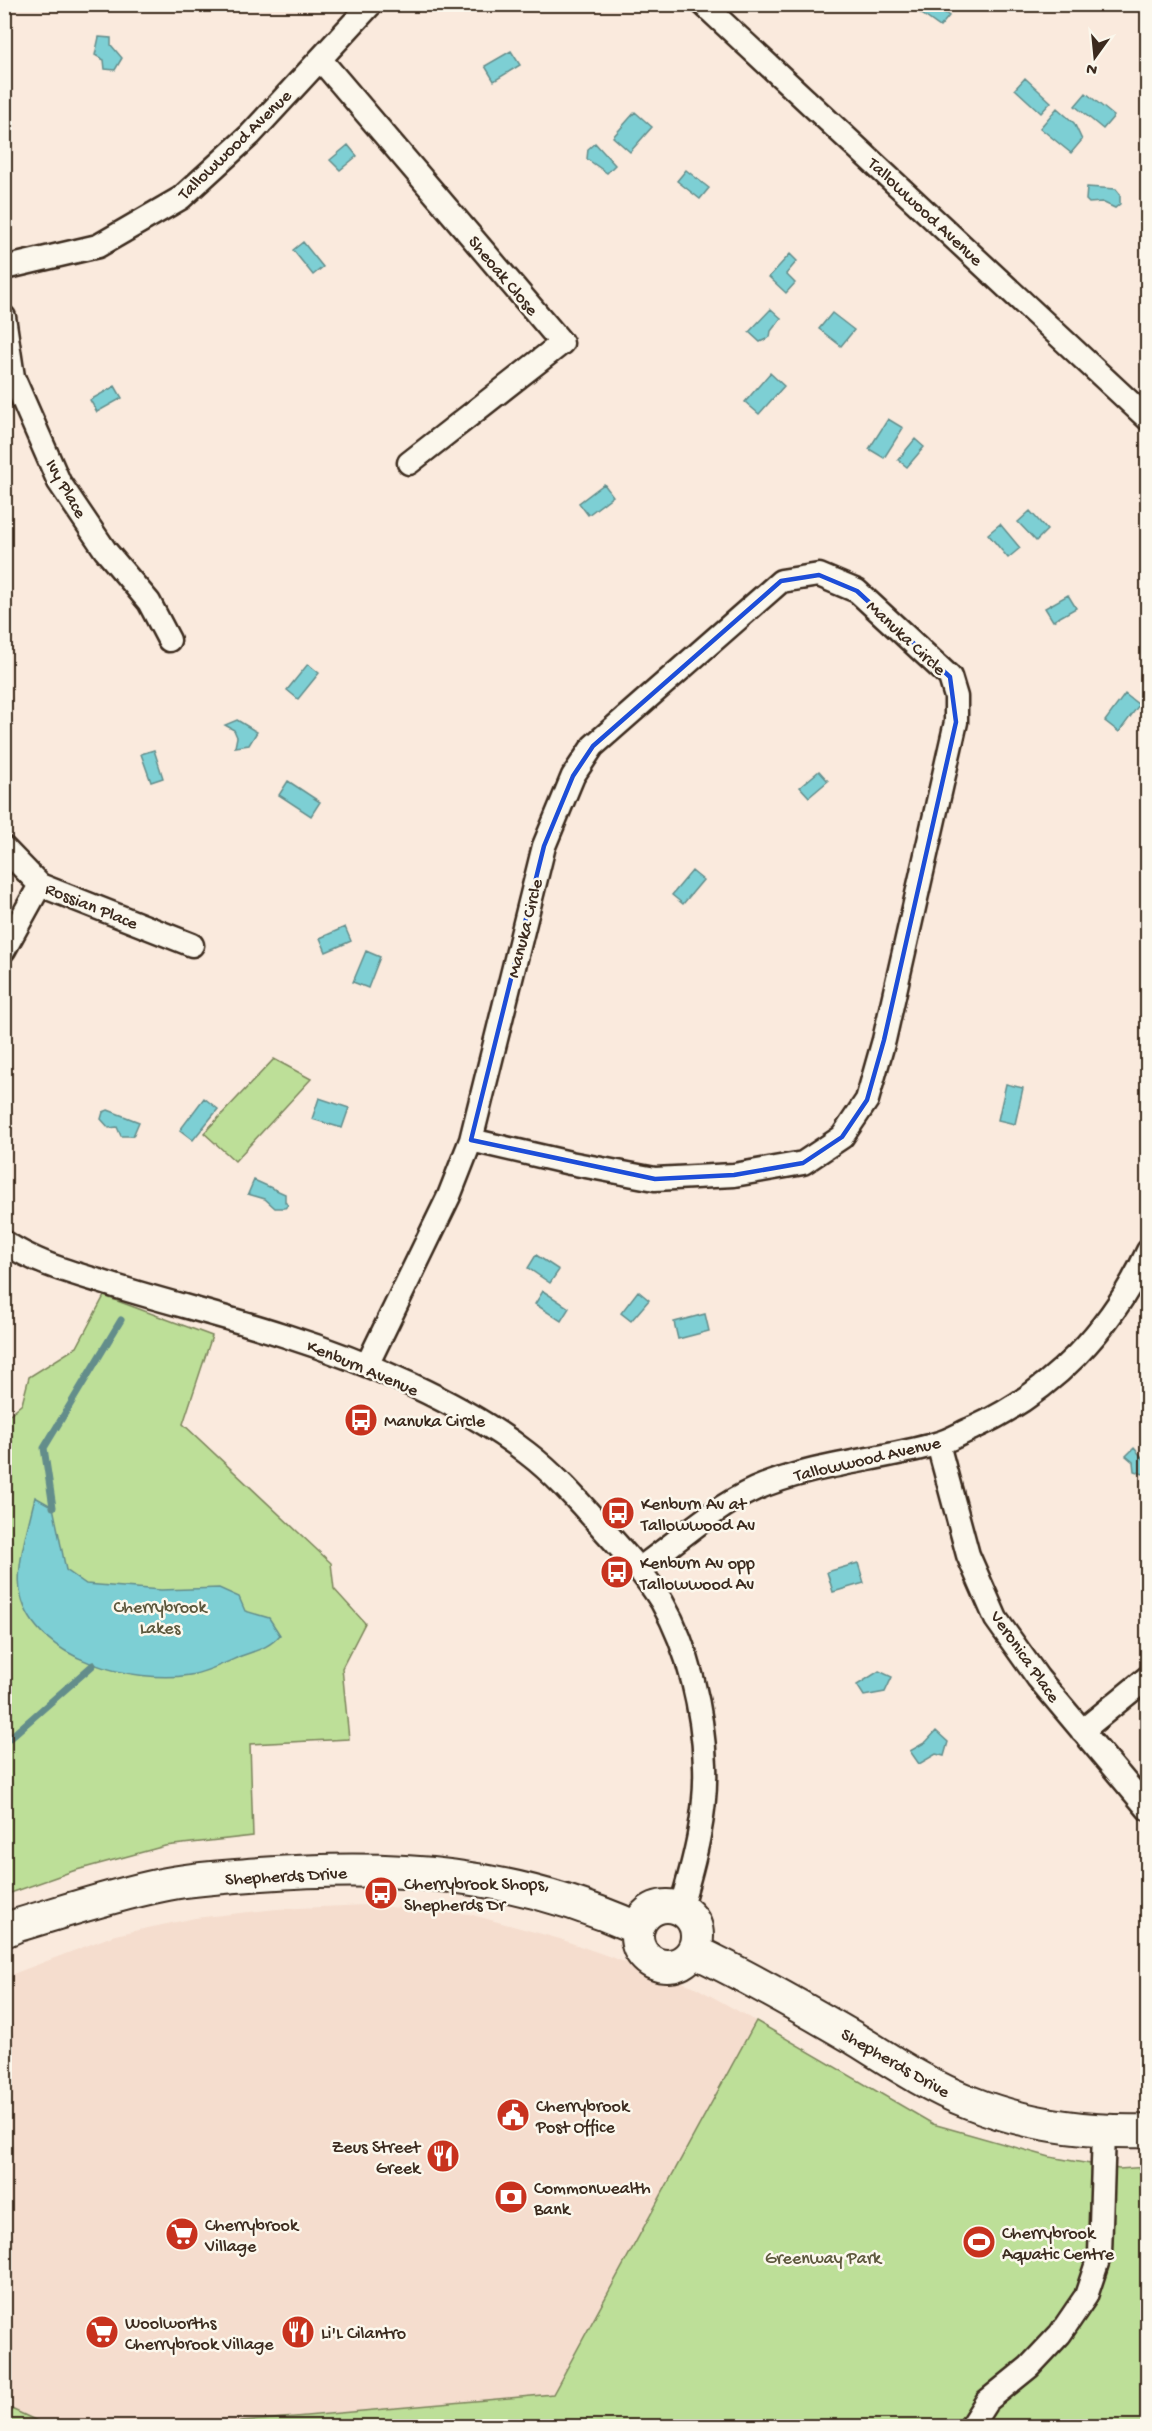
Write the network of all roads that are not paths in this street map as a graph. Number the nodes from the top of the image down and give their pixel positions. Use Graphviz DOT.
graph roads {
  1 [pos="371,4"];
  2 [pos="703,4"];
  3 [pos="320,59"];
  4 [pos="4,268"];
  5 [pos="4,317"];
  6 [pos="1146,413"];
  7 [pos="409,463"];
  8 [pos="169,640"];
  9 [pos="4,848"];
  10 [pos="40,885"];
  11 [pos="192,945"];
  12 [pos="4,950"];
  13 [pos="471,1140"];
  14 [pos="4,1242"];
  15 [pos="1148,1251"];
  16 [pos="367,1365"];
  17 [pos="938,1444"];
  18 [pos="639,1569"];
  19 [pos="1148,1677"];
  20 [pos="1082,1731"];
  21 [pos="1148,1809"];
  22 [pos="680,1909"];
  23 [pos="638,1928"];
  24 [pos="4,1931"];
  25 [pos="694,1951"];
  26 [pos="1148,2131"];
  27 [pos="1104,2132"];
  28 [pos="971,2427"];
  1 -- 3 [label="street, Tallowwood Avenue"];
  2 -- 6 [label="street, Tallowwood Avenue"];
  3 -- 4 [label="street, Tallowwood Avenue"];
  3 -- 7 [label="street, Sheoak Close"];
  5 -- 8 [label="street, Ivy Place"];
  9 -- 10 [label="street, Rossian Place"];
  10 -- 11 [label="street, Rossian Place"];
  10 -- 12 [label="street"];
  13 -- 13 [label="street, Manuka Circle"];
  13 -- 16 [label="street, Manuka Circle"];
  14 -- 16 [label="street, Kenburn Avenue"];
  15 -- 17 [label="street, Tallowwood Avenue"];
  16 -- 18 [label="street, Kenburn Avenue"];
  17 -- 18 [label="street, Tallowwood Avenue"];
  17 -- 20 [label="street, Veronica Place"];
  18 -- 22 [label="street, Kenburn Avenue"];
  19 -- 20 [label="street"];
  20 -- 21 [label="street, Veronica Place"];
  22 -- 23 [label="main road"];
  22 -- 25 [label="main road"];
  23 -- 24 [label="main road, Shepherds Drive"];
  23 -- 25 [label="main road"];
  25 -- 27 [label="main road, Shepherds Drive"];
  26 -- 27 [label="main road, Shepherds Drive"];
  27 -- 28 [label="street"];
}
